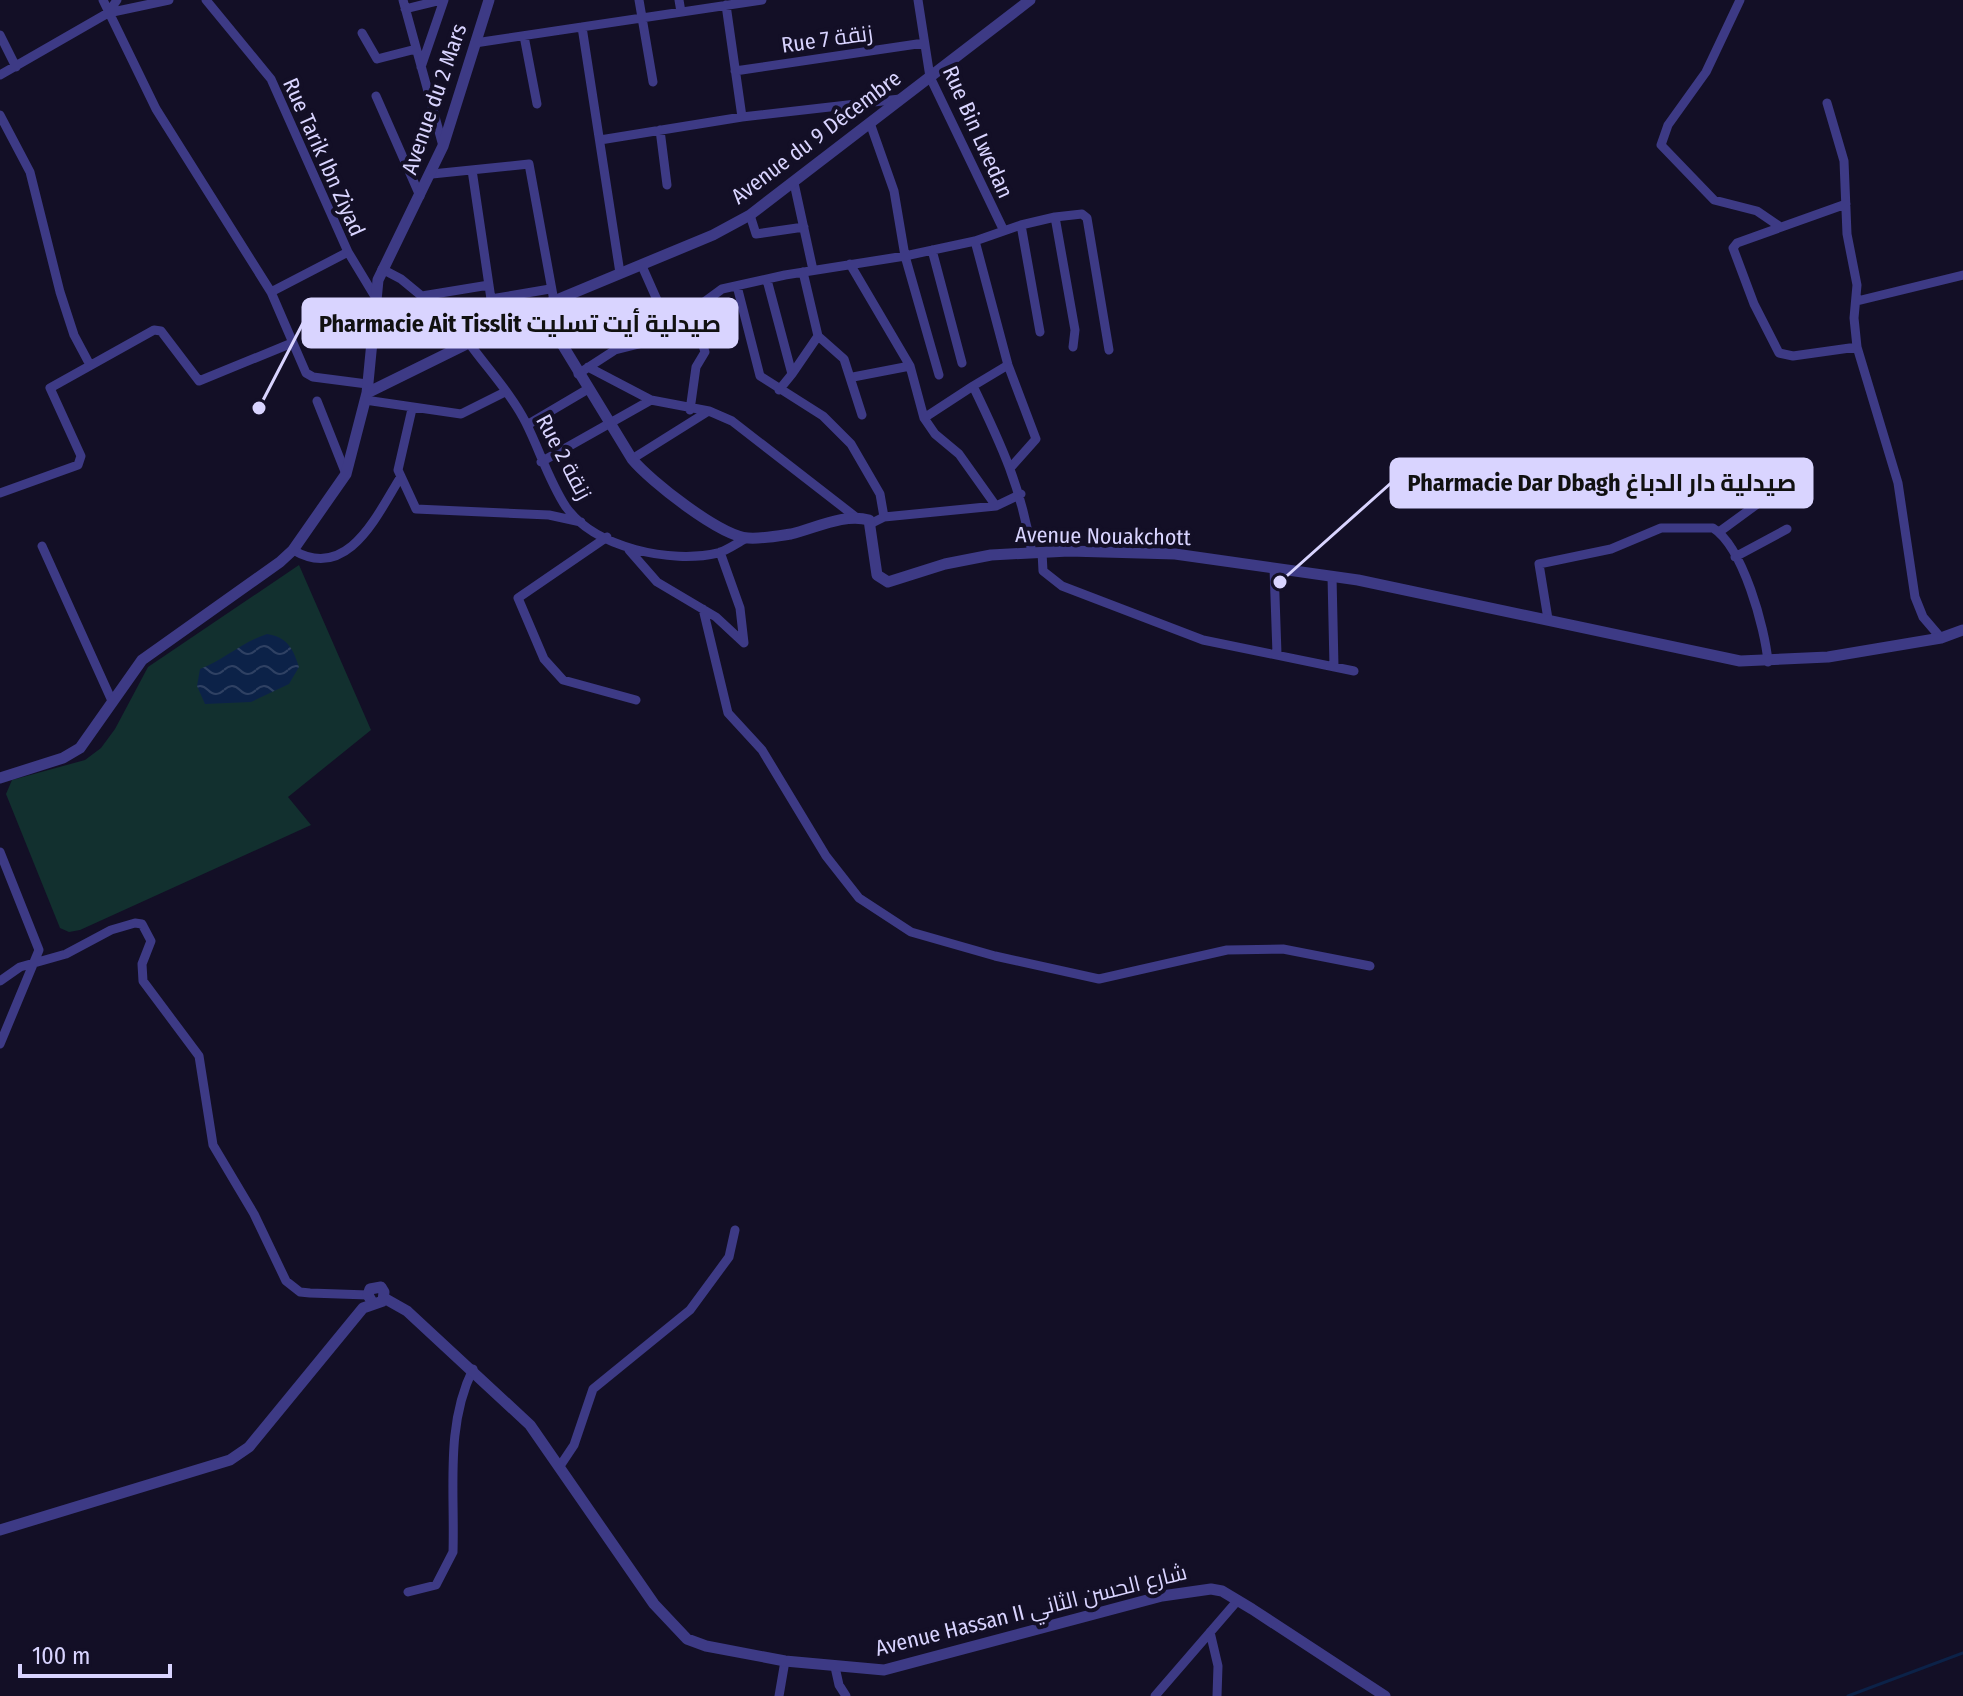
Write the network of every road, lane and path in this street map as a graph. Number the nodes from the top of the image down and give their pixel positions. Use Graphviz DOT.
graph roads {
  1 [pos="103,0"];
  2 [pos="117,0"];
  3 [pos="169,0"];
  4 [pos="206,0"];
  5 [pos="443,0"];
  6 [pos="489,0"];
  7 [pos="639,0"];
  8 [pos="679,0"];
  9 [pos="762,0"];
  10 [pos="918,0"];
  11 [pos="1030,0"];
  12 [pos="1740,0"];
  13 [pos="404,4"];
  14 [pos="726,5"];
  15 [pos="681,12"];
  16 [pos="108,13"];
  17 [pos="642,18"];
  18 [pos="582,27"];
  19 [pos="362,33"];
  20 [pos="0,35"];
  21 [pos="524,36"];
  22 [pos="475,43"];
  23 [pos="924,43"];
  24 [pos="416,49"];
  25 [pos="16,67"];
  26 [pos="421,67"];
  27 [pos="735,71"];
  28 [pos="0,75"];
  29 [pos="930,77"];
  30 [pos="653,82"];
  31 [pos="376,96"];
  32 [pos="900,99"];
  33 [pos="1827,103"];
  34 [pos="537,104"];
  35 [pos="0,115"];
  36 [pos="742,117"];
  37 [pos="870,123"];
  38 [pos="660,130"];
  39 [pos="600,140"];
  40 [pos="443,146"];
  41 [pos="472,170"];
  42 [pos="432,174"];
  43 [pos="794,183"];
  44 [pos="667,185"];
  45 [pos="420,196"];
  46 [pos="1846,204"];
  47 [pos="750,215"];
  48 [pos="1055,217"];
  49 [pos="1021,225"];
  50 [pos="1779,226"];
  51 [pos="804,227"];
  52 [pos="1004,231"];
  53 [pos="975,241"];
  54 [pos="932,250"];
  55 [pos="348,252"];
  56 [pos="905,256"];
  57 [pos="850,264"];
  58 [pos="642,266"];
  59 [pos="382,269"];
  60 [pos="808,271"];
  61 [pos="620,273"];
  62 [pos="1963,275"];
  63 [pos="767,280"];
  64 [pos="489,285"];
  65 [pos="737,286"];
  66 [pos="550,289"];
  67 [pos="271,292"];
  68 [pos="374,295"];
  69 [pos="422,296"];
  70 [pos="491,299"];
  71 [pos="554,301"];
  72 [pos="1857,301"];
  73 [pos="540,308"];
  74 [pos="692,310"];
  75 [pos="669,327"];
  76 [pos="500,328"];
  77 [pos="1040,332"];
  78 [pos="818,336"];
  79 [pos="472,342"];
  80 [pos="292,343"];
  81 [pos="1073,347"];
  82 [pos="1857,347"];
  83 [pos="1109,350"];
  84 [pos="962,363"];
  85 [pos="90,365"];
  86 [pos="1008,365"];
  87 [pos="910,366"];
  88 [pos="583,371"];
  89 [pos="792,374"];
  90 [pos="939,375"];
  91 [pos="853,377"];
  92 [pos="973,386"];
  93 [pos="588,389"];
  94 [pos="367,390"];
  95 [pos="779,390"];
  96 [pos="505,392"];
  97 [pos="651,400"];
  98 [pos="317,401"];
  99 [pos="412,409"];
  100 [pos="690,410"];
  101 [pos="709,411"];
  102 [pos="862,415"];
  103 [pos="924,418"];
  104 [pos="611,424"];
  105 [pos="527,425"];
  106 [pos="632,459"];
  107 [pos="541,462"];
  108 [pos="1012,466"];
  109 [pos="346,474"];
  110 [pos="400,478"];
  111 [pos="0,493"];
  112 [pos="1021,494"];
  113 [pos="1771,494"];
  114 [pos="996,506"];
  115 [pos="884,517"];
  116 [pos="857,518"];
  117 [pos="581,522"];
  118 [pos="872,523"];
  119 [pos="1787,529"];
  120 [pos="1719,532"];
  121 [pos="607,537"];
  122 [pos="745,539"];
  123 [pos="42,546"];
  124 [pos="293,550"];
  125 [pos="629,550"];
  126 [pos="720,552"];
  127 [pos="1037,553"];
  128 [pos="1735,557"];
  129 [pos="1274,568"];
  130 [pos="1332,576"];
  131 [pos="703,609"];
  132 [pos="1548,619"];
  133 [pos="1963,630"];
  134 [pos="1941,638"];
  135 [pos="1277,654"];
  136 [pos="1768,662"];
  137 [pos="1334,667"];
  138 [pos="1354,671"];
  139 [pos="636,700"];
  140 [pos="112,701"];
  141 [pos="35,767"];
  142 [pos="0,769"];
  143 [pos="0,778"];
  144 [pos="0,852"];
  145 [pos="36,963"];
  146 [pos="1370,966"];
  147 [pos="0,981"];
  148 [pos="0,1044"];
  149 [pos="735,1230"];
  150 [pos="370,1299"];
  151 [pos="473,1369"];
  152 [pos="560,1466"];
  153 [pos="0,1530"];
  154 [pos="408,1592"];
  155 [pos="1238,1600"];
  156 [pos="1210,1632"];
  157 [pos="785,1661"];
  158 [pos="835,1667"];
  159 [pos="779,1696"];
  160 [pos="846,1696"];
  161 [pos="1155,1696"];
  162 [pos="1217,1696"];
  163 [pos="1385,1696"];
  1 -- 16 [label="street"];
  2 -- 16 [label="street"];
  3 -- 16 [label="street"];
  4 -- 55 [label="street, Rue Tarik Ibn Ziyad"];
  5 -- 13 [label="street"];
  5 -- 26 [label="street"];
  6 -- 22 [label="street, Avenue du 2 Mars"];
  7 -- 17 [label="street"];
  8 -- 15 [label="street"];
  9 -- 14 [label="street"];
  10 -- 23 [label="street, Rue Bin Lwedan"];
  11 -- 29 [label="street, Avenue du 9 Décembre"];
  12 -- 50 [label="street"];
  13 -- 24 [label="street"];
  14 -- 15 [label="street"];
  14 -- 27 [label="street"];
  15 -- 17 [label="street"];
  16 -- 25 [label="street"];
  16 -- 67 [label="street"];
  17 -- 18 [label="street"];
  17 -- 30 [label="street"];
  18 -- 21 [label="street"];
  18 -- 39 [label="street"];
  19 -- 24 [label="street"];
  20 -- 25 [label="street"];
  21 -- 22 [label="street"];
  21 -- 34 [label="street"];
  22 -- 40 [label="street, Avenue du 2 Mars"];
  23 -- 27 [label="street, Rue 7 زنقة"];
  23 -- 29 [label="street, Rue Bin Lwedan"];
  24 -- 26 [label="street"];
  25 -- 28 [label="street"];
  26 -- 40 [label="street"];
  27 -- 36 [label="street"];
  29 -- 32 [label="street, Avenue du 9 Décembre"];
  29 -- 52 [label="street, Rue Bin Lwedan"];
  31 -- 45 [label="street"];
  32 -- 36 [label="street"];
  32 -- 37 [label="street, Avenue du 9 Décembre"];
  33 -- 46 [label="street"];
  35 -- 85 [label="street"];
  36 -- 38 [label="street"];
  37 -- 43 [label="street, Avenue du 9 Décembre"];
  37 -- 56 [label="street"];
  38 -- 39 [label="street"];
  38 -- 44 [label="street"];
  39 -- 61 [label="street"];
  40 -- 42 [label="street, Avenue du 2 Mars"];
  41 -- 42 [label="street"];
  41 -- 64 [label="street"];
  41 -- 66 [label="street"];
  42 -- 45 [label="street, Avenue du 2 Mars"];
  43 -- 47 [label="street, Avenue du 9 Décembre"];
  43 -- 51 [label="street"];
  45 -- 59 [label="street, Avenue du 2 Mars"];
  46 -- 50 [label="street"];
  46 -- 72 [label="street"];
  47 -- 51 [label="street"];
  47 -- 58 [label="street, Avenue du 9 Décembre"];
  48 -- 49 [label="street"];
  48 -- 81 [label="street"];
  48 -- 83 [label="street"];
  49 -- 52 [label="street"];
  49 -- 77 [label="street"];
  50 -- 82 [label="street"];
  51 -- 60 [label="street"];
  52 -- 53 [label="street"];
  53 -- 54 [label="street"];
  53 -- 86 [label="street"];
  54 -- 56 [label="street"];
  54 -- 84 [label="street"];
  55 -- 67 [label="street"];
  55 -- 68 [label="street, Rue Tarik Ibn Ziyad"];
  56 -- 57 [label="street"];
  56 -- 90 [label="street"];
  57 -- 60 [label="street"];
  57 -- 87 [label="street"];
  58 -- 61 [label="street, Avenue du 9 Décembre"];
  58 -- 75 [label="street"];
  59 -- 68 [label="street, Avenue du 2 Mars"];
  59 -- 69 [label="street, Rue 2 زنقة"];
  60 -- 63 [label="street"];
  60 -- 78 [label="street"];
  61 -- 71 [label="street, Avenue du 9 Décembre"];
  62 -- 72 [label="street"];
  63 -- 65 [label="street"];
  63 -- 89 [label="street"];
  64 -- 69 [label="street"];
  64 -- 70 [label="street"];
  65 -- 74 [label="street"];
  65 -- 95 [label="street"];
  66 -- 70 [label="street"];
  66 -- 71 [label="street"];
  67 -- 80 [label="street"];
  68 -- 94 [label="street, Avenue du 2 Mars"];
  69 -- 79 [label="street, Rue 2 زنقة"];
  70 -- 76 [label="street"];
  71 -- 73 [label="street, Avenue du 9 Décembre"];
  72 -- 82 [label="street"];
  73 -- 76 [label="street, Avenue du 9 Décembre"];
  73 -- 88 [label="street"];
  74 -- 75 [label="street"];
  74 -- 100 [label="street"];
  75 -- 88 [label="street"];
  76 -- 79 [label="street, Avenue du 9 Décembre"];
  78 -- 89 [label="street"];
  78 -- 91 [label="street"];
  79 -- 94 [label="street, Avenue du 9 Décembre"];
  79 -- 96 [label="street, Rue 2 زنقة"];
  80 -- 85 [label="street"];
  80 -- 94 [label="street"];
  82 -- 134 [label="street"];
  85 -- 111 [label="street"];
  86 -- 92 [label="street"];
  86 -- 108 [label="street"];
  87 -- 91 [label="street"];
  87 -- 103 [label="street"];
  88 -- 93 [label="street"];
  88 -- 97 [label="street"];
  89 -- 95 [label="street"];
  91 -- 102 [label="street"];
  92 -- 103 [label="street"];
  92 -- 108 [label="street"];
  93 -- 104 [label="street"];
  93 -- 105 [label="street"];
  94 -- 99 [label="street"];
  94 -- 109 [label="street, Avenue du 2 Mars"];
  95 -- 115 [label="street"];
  96 -- 99 [label="street"];
  96 -- 105 [label="street, Rue 2 زنقة"];
  97 -- 100 [label="street"];
  97 -- 104 [label="street"];
  98 -- 109 [label="street"];
  99 -- 110 [label="street"];
  100 -- 101 [label="street"];
  101 -- 106 [label="street"];
  101 -- 116 [label="street"];
  103 -- 114 [label="street"];
  104 -- 106 [label="street"];
  104 -- 107 [label="street"];
  105 -- 107 [label="street, Rue 2 زنقة"];
  106 -- 122 [label="street"];
  107 -- 117 [label="street, Rue 2 زنقة"];
  108 -- 112 [label="street"];
  109 -- 124 [label="street"];
  110 -- 117 [label="street"];
  110 -- 124 [label="street"];
  112 -- 114 [label="street"];
  112 -- 127 [label="street"];
  113 -- 120 [label="street"];
  114 -- 115 [label="street"];
  115 -- 118 [label="street"];
  116 -- 118 [label="street"];
  116 -- 122 [label="street"];
  117 -- 121 [label="street, Rue 2 زنقة"];
  118 -- 127 [label="street, Avenue Nouakchott"];
  119 -- 128 [label="street"];
  120 -- 128 [label="street"];
  120 -- 132 [label="street"];
  121 -- 125 [label="street, Rue 2 زنقة"];
  121 -- 139 [label="street"];
  122 -- 126 [label="street, Rue 2 زنقة"];
  123 -- 140 [label="street"];
  124 -- 140 [label="street"];
  125 -- 126 [label="street, Rue 2 زنقة"];
  125 -- 131 [label="street"];
  126 -- 131 [label="street"];
  127 -- 129 [label="street, Avenue Nouakchott"];
  127 -- 135 [label="street"];
  128 -- 136 [label="street"];
  129 -- 130 [label="street, Avenue Nouakchott"];
  129 -- 135 [label="street"];
  130 -- 132 [label="street, Avenue Nouakchott"];
  130 -- 137 [label="street"];
  131 -- 146 [label="street"];
  132 -- 136 [label="street, Avenue Nouakchott"];
  133 -- 134 [label="street, Avenue Nouakchott"];
  134 -- 136 [label="street, Avenue Nouakchott"];
  135 -- 137 [label="street"];
  137 -- 138 [label="street"];
  140 -- 141 [label="street"];
  141 -- 142 [label="street"];
  141 -- 143 [label="street"];
  144 -- 145 [label="street"];
  145 -- 147 [label="street"];
  145 -- 148 [label="street"];
  145 -- 150 [label="street"];
  149 -- 152 [label="street"];
  150 -- 151 [label="street, Avenue Hassan II شارع الحسن الثاني"];
  150 -- 153 [label="street"];
  151 -- 152 [label="street, Avenue Hassan II شارع الحسن الثاني"];
  151 -- 154 [label="street"];
  152 -- 157 [label="street, Avenue Hassan II شارع الحسن الثاني"];
  155 -- 156 [label="street"];
  155 -- 158 [label="street, Avenue Hassan II شارع الحسن الثاني"];
  155 -- 163 [label="street, Avenue Hassan II شارع الحسن الثاني"];
  156 -- 161 [label="street"];
  156 -- 162 [label="street"];
  157 -- 158 [label="street, Avenue Hassan II شارع الحسن الثاني"];
  157 -- 159 [label="street"];
  158 -- 160 [label="street"];
}
